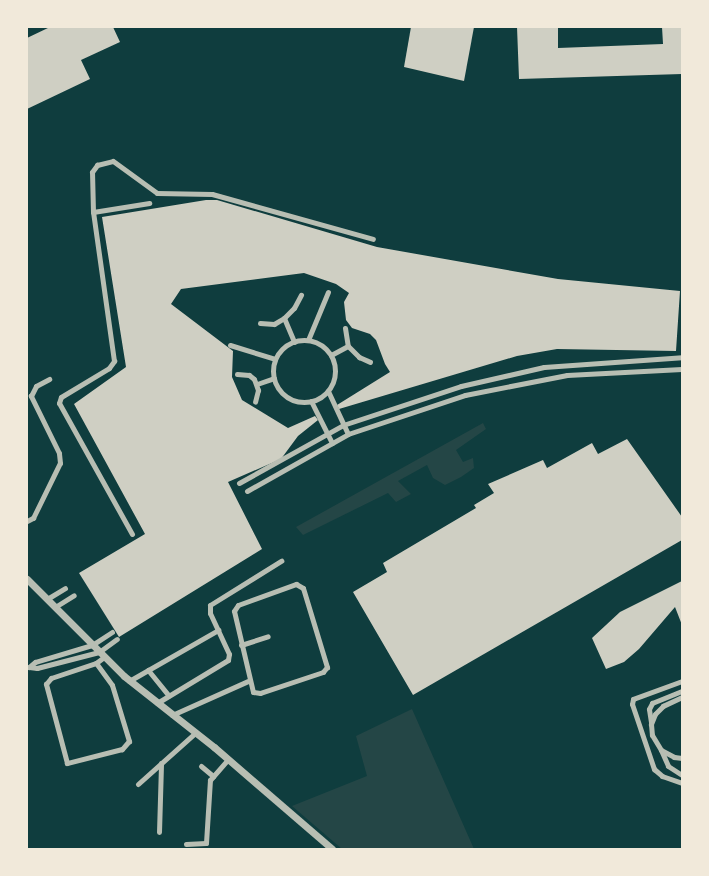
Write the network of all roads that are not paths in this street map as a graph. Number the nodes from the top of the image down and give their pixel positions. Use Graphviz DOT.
graph roads {
  1 [pos="149,203"];
  2 [pos="93,212"];
  3 [pos="373,239"];
  4 [pos="328,292"];
  5 [pos="300,295"];
  6 [pos="284,318"];
  7 [pos="260,323"];
  8 [pos="345,328"];
  9 [pos="308,340"];
  10 [pos="294,342"];
  11 [pos="230,345"];
  12 [pos="348,346"];
  13 [pos="331,355"];
  14 [pos="682,357"];
  15 [pos="275,359"];
  16 [pos="370,362"];
  17 [pos="566,365"];
  18 [pos="682,369"];
  19 [pos="237,374"];
  20 [pos="567,375"];
  21 [pos="274,378"];
  22 [pos="49,379"];
  23 [pos="257,384"];
  24 [pos="328,391"];
  25 [pos="311,401"];
  26 [pos="255,402"];
  27 [pos="343,425"];
  28 [pos="327,433"];
  29 [pos="348,434"];
  30 [pos="332,442"];
  31 [pos="239,483"];
  32 [pos="247,491"];
  33 [pos="27,521"];
  34 [pos="132,534"];
  35 [pos="281,561"];
  36 [pos="27,579"];
  37 [pos="66,588"];
  38 [pos="74,595"];
  39 [pos="47,599"];
  40 [pos="55,607"];
  41 [pos="218,630"];
  42 [pos="112,632"];
  43 [pos="268,636"];
  44 [pos="117,639"];
  45 [pos="92,645"];
  46 [pos="241,645"];
  47 [pos="101,654"];
  48 [pos="96,663"];
  49 [pos="28,667"];
  50 [pos="148,670"];
  51 [pos="127,679"];
  52 [pos="248,681"];
  53 [pos="682,681"];
  54 [pos="112,685"];
  55 [pos="682,691"];
  56 [pos="169,696"];
  57 [pos="682,697"];
  58 [pos="157,703"];
  59 [pos="172,715"];
  60 [pos="651,724"];
  61 [pos="195,733"];
  62 [pos="661,750"];
  63 [pos="682,758"];
  64 [pos="228,759"];
  65 [pos="161,763"];
  66 [pos="201,766"];
  67 [pos="682,775"];
  68 [pos="213,776"];
  69 [pos="682,783"];
  70 [pos="138,784"];
  71 [pos="159,832"];
  72 [pos="186,844"];
  73 [pos="332,849"];
  1 -- 2 [label="street"];
  2 -- 3 [label="street"];
  2 -- 34 [label="street"];
  4 -- 9 [label="street"];
  5 -- 6 [label="street"];
  6 -- 7 [label="street"];
  6 -- 10 [label="street"];
  8 -- 12 [label="street"];
  9 -- 10 [label="street"];
  9 -- 13 [label="street"];
  10 -- 15 [label="street"];
  11 -- 15 [label="street"];
  12 -- 13 [label="street"];
  12 -- 16 [label="street"];
  13 -- 24 [label="street"];
  14 -- 17 [label="street"];
  15 -- 21 [label="street"];
  17 -- 20 [label="street"];
  17 -- 27 [label="street"];
  18 -- 20 [label="street"];
  19 -- 23 [label="street"];
  20 -- 29 [label="street"];
  21 -- 23 [label="street"];
  21 -- 25 [label="street"];
  22 -- 33 [label="street"];
  23 -- 26 [label="street"];
  24 -- 25 [label="street"];
  24 -- 27 [label="street"];
  25 -- 28 [label="street"];
  27 -- 28 [label="street"];
  27 -- 29 [label="street"];
  28 -- 30 [label="street"];
  28 -- 31 [label="street"];
  29 -- 30 [label="street"];
  30 -- 32 [label="street"];
  35 -- 41 [label="street"];
  36 -- 39 [label="street"];
  37 -- 39 [label="street"];
  38 -- 40 [label="street"];
  39 -- 40 [label="street"];
  40 -- 45 [label="street"];
  41 -- 50 [label="street"];
  41 -- 56 [label="street"];
  42 -- 45 [label="street"];
  43 -- 46 [label="street"];
  44 -- 47 [label="street"];
  45 -- 47 [label="street"];
  45 -- 49 [label="street"];
  46 -- 52 [label="street"];
  46 -- 52 [label="street"];
  47 -- 48 [label="street"];
  47 -- 49 [label="street"];
  47 -- 51 [label="street"];
  48 -- 54 [label="street"];
  48 -- 54 [label="street"];
  50 -- 51 [label="street"];
  50 -- 56 [label="street"];
  51 -- 54 [label="street"];
  51 -- 58 [label="street"];
  52 -- 59 [label="street"];
  53 -- 69 [label="street"];
  55 -- 60 [label="street"];
  56 -- 58 [label="street"];
  57 -- 60 [label="street"];
  58 -- 59 [label="street"];
  59 -- 61 [label="street"];
  60 -- 62 [label="street"];
  61 -- 64 [label="street"];
  61 -- 65 [label="street"];
  62 -- 63 [label="street"];
  62 -- 67 [label="street"];
  64 -- 68 [label="street"];
  64 -- 73 [label="street"];
  65 -- 70 [label="street"];
  65 -- 71 [label="street"];
  66 -- 68 [label="street"];
  68 -- 72 [label="street"];
}
